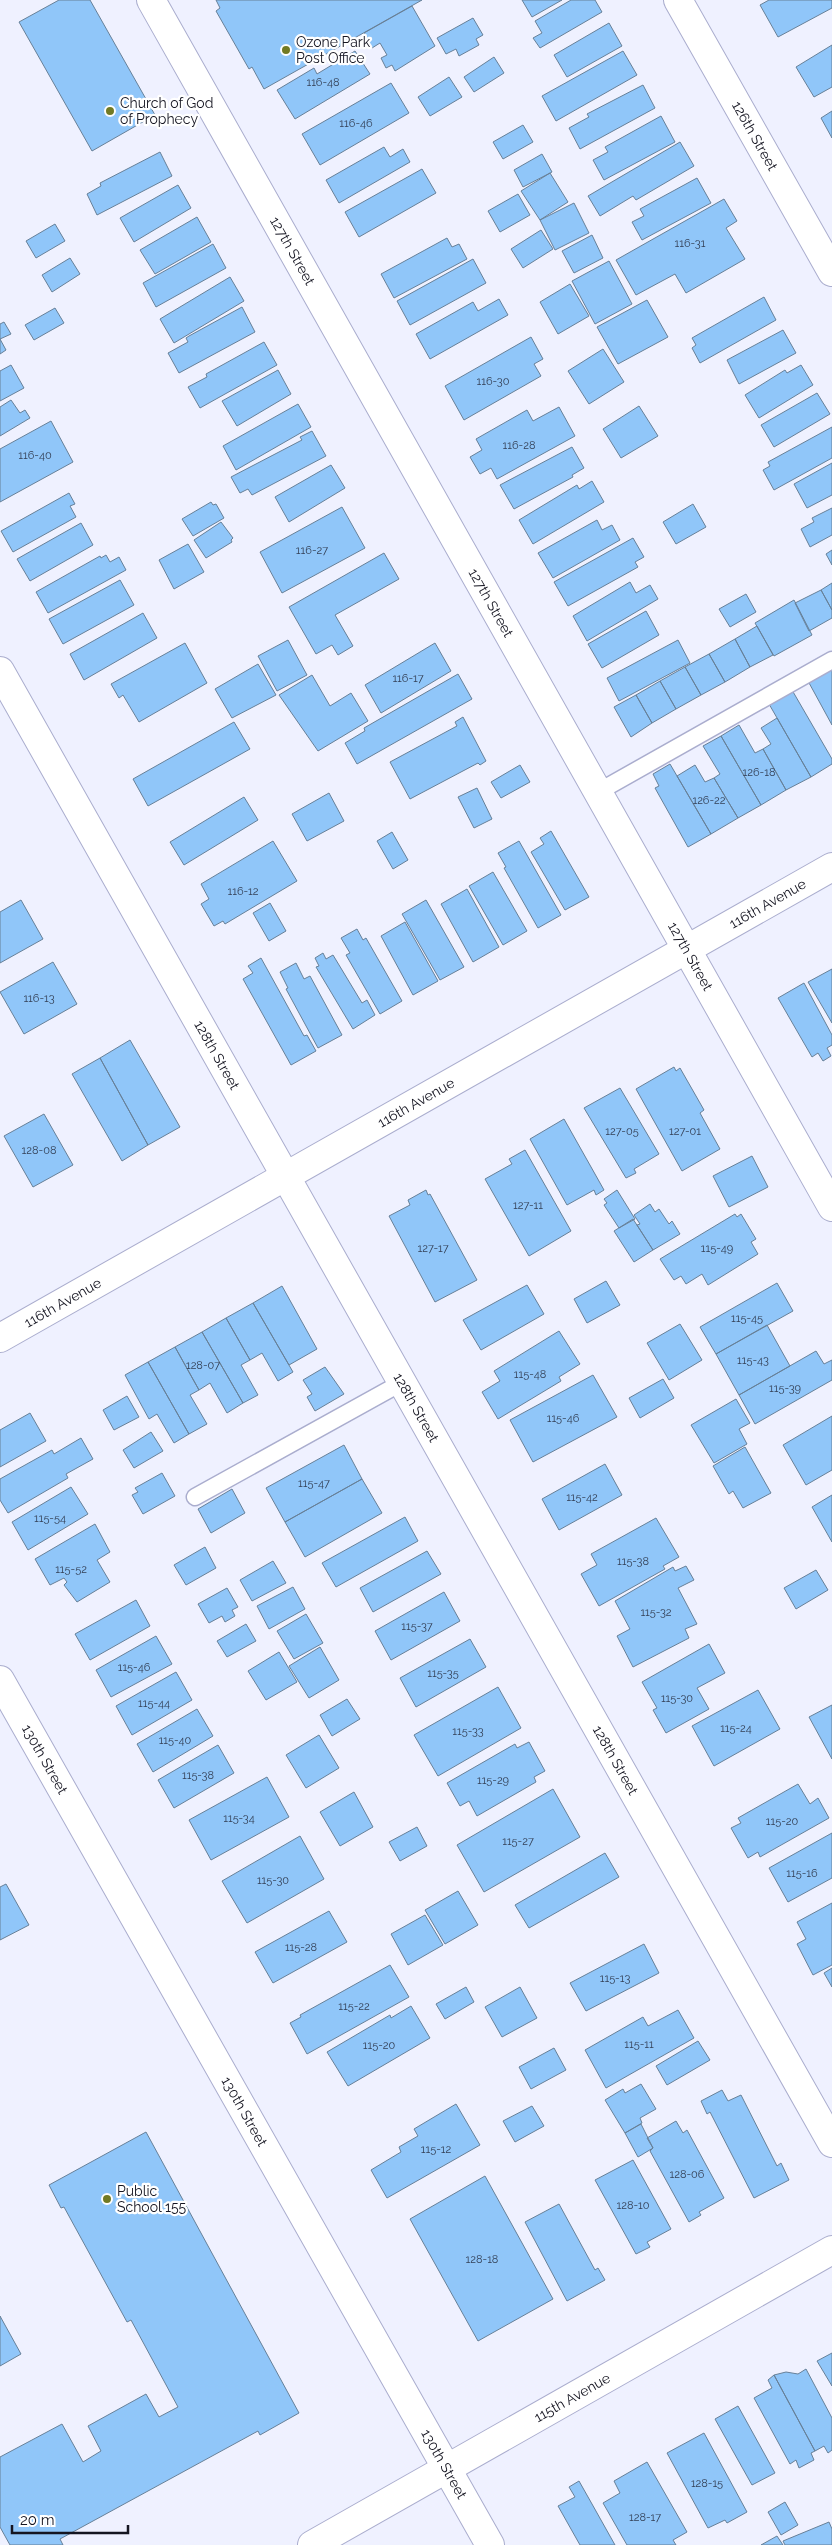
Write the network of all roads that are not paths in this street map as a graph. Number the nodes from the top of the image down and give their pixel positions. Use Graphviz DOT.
graph roads {
  1 [pos="151,0"];
  2 [pos="678,0"];
  3 [pos="832,272"];
  4 [pos="832,660"];
  5 [pos="0,671"];
  6 [pos="598,792"];
  7 [pos="832,867"];
  8 [pos="687,949"];
  9 [pos="285,1178"];
  10 [pos="832,1208"];
  11 [pos="0,1338"];
  12 [pos="401,1383"];
  13 [pos="195,1497"];
  14 [pos="0,1680"];
  15 [pos="832,2143"];
  16 [pos="832,2250"];
  17 [pos="447,2469"];
  18 [pos="312,2545"];
  19 [pos="490,2545"];
  1 -- 6 [label="street, 127th Street"];
  2 -- 3 [label="street, 126th Street"];
  4 -- 6 [label="lane"];
  5 -- 9 [label="street, 128th Street"];
  6 -- 8 [label="street, 127th Street"];
  7 -- 8 [label="street, 116th Avenue"];
  8 -- 9 [label="street, 116th Avenue"];
  8 -- 10 [label="street, 127th Street"];
  9 -- 11 [label="street, 116th Avenue"];
  9 -- 12 [label="street, 128th Street"];
  12 -- 13 [label="lane"];
  12 -- 15 [label="street, 128th Street"];
  14 -- 17 [label="street, 130th Street"];
  16 -- 17 [label="street, 115th Avenue"];
  17 -- 18 [label="street, 115th Avenue"];
  17 -- 19 [label="street, 130th Street"];
}
